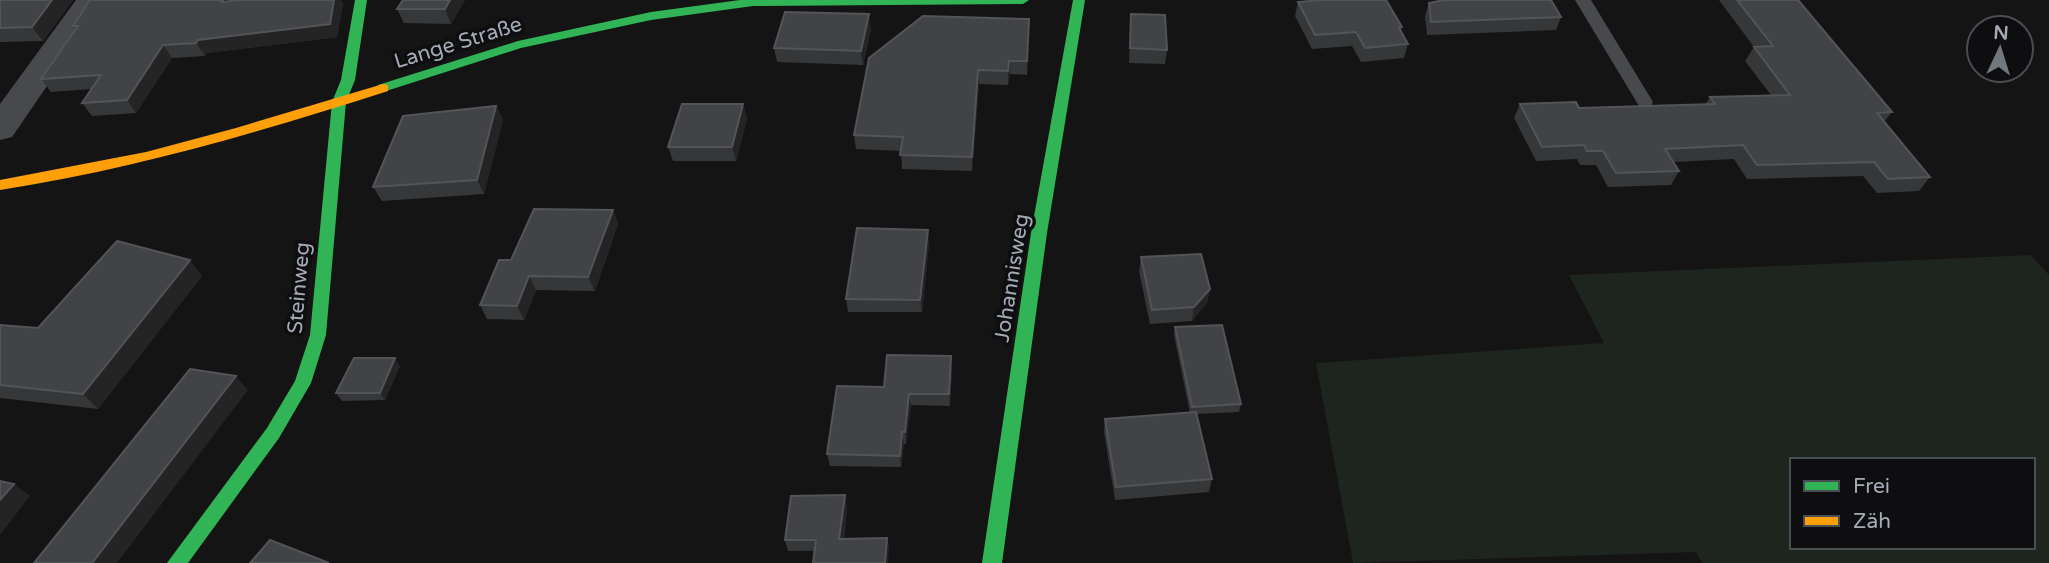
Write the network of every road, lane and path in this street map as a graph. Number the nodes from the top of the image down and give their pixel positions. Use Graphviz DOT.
graph roads {
  1 [pos="91,0"];
  2 [pos="361,0"];
  3 [pos="1023,0"];
  4 [pos="1079,0"];
  5 [pos="1583,0"];
  6 [pos="339,102"];
  7 [pos="1645,102"];
  8 [pos="0,129"];
  9 [pos="0,185"];
  10 [pos="177,563"];
  11 [pos="992,563"];
  1 -- 8 [label="street"];
  2 -- 6 [label="street, Steinweg"];
  3 -- 6 [label="street, Lange Straße"];
  4 -- 11 [label="street, Johannisweg"];
  5 -- 7 [label="lane"];
  6 -- 9 [label="street, Lange Straße"];
  6 -- 10 [label="street, Steinweg"];
}
